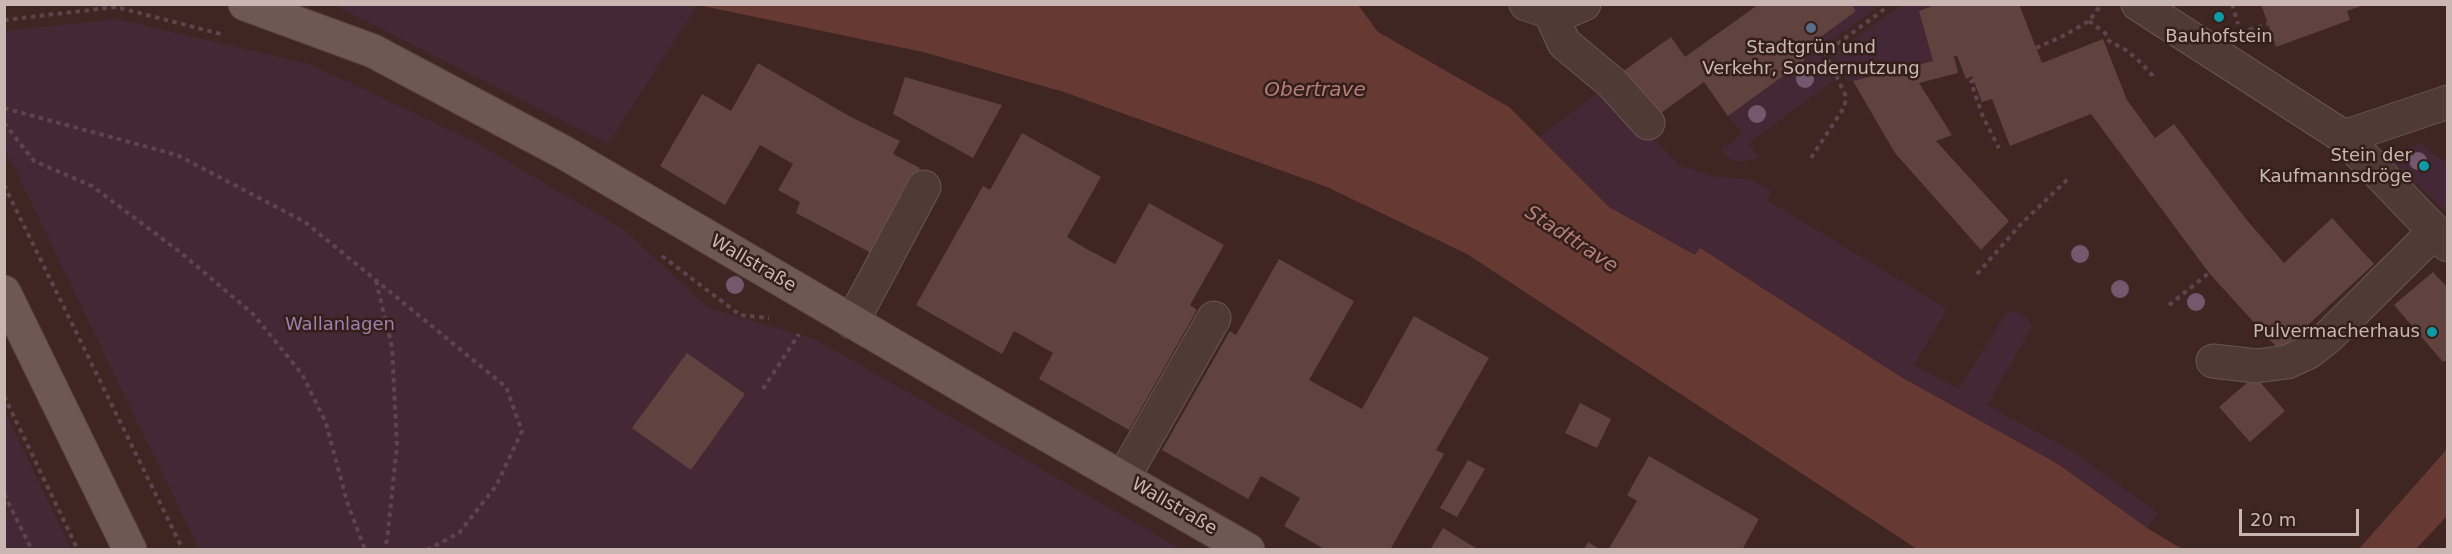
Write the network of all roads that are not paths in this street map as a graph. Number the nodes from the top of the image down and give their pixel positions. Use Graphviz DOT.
graph roads {
  1 [pos="245,4"];
  2 [pos="1584,4"];
  3 [pos="2138,4"];
  4 [pos="1538,8"];
  5 [pos="2448,102"];
  6 [pos="1648,123"];
  7 [pos="2344,137"];
  8 [pos="924,187"];
  9 [pos="2441,239"];
  10 [pos="4,292"];
  11 [pos="1214,318"];
  12 [pos="852,322"];
  13 [pos="2213,361"];
  14 [pos="1123,478"];
  15 [pos="130,549"];
  16 [pos="1248,549"];
  1 -- 12 [label="main road, Wallstraße"];
  2 -- 4 [label="street"];
  3 -- 7 [label="street"];
  4 -- 6 [label="street"];
  5 -- 7 [label="street"];
  7 -- 9 [label="street"];
  8 -- 12 [label="street"];
  9 -- 13 [label="street"];
  10 -- 15 [label="main road"];
  11 -- 14 [label="street"];
  12 -- 14 [label="main road, Wallstraße"];
  14 -- 16 [label="main road, Wallstraße"];
}
